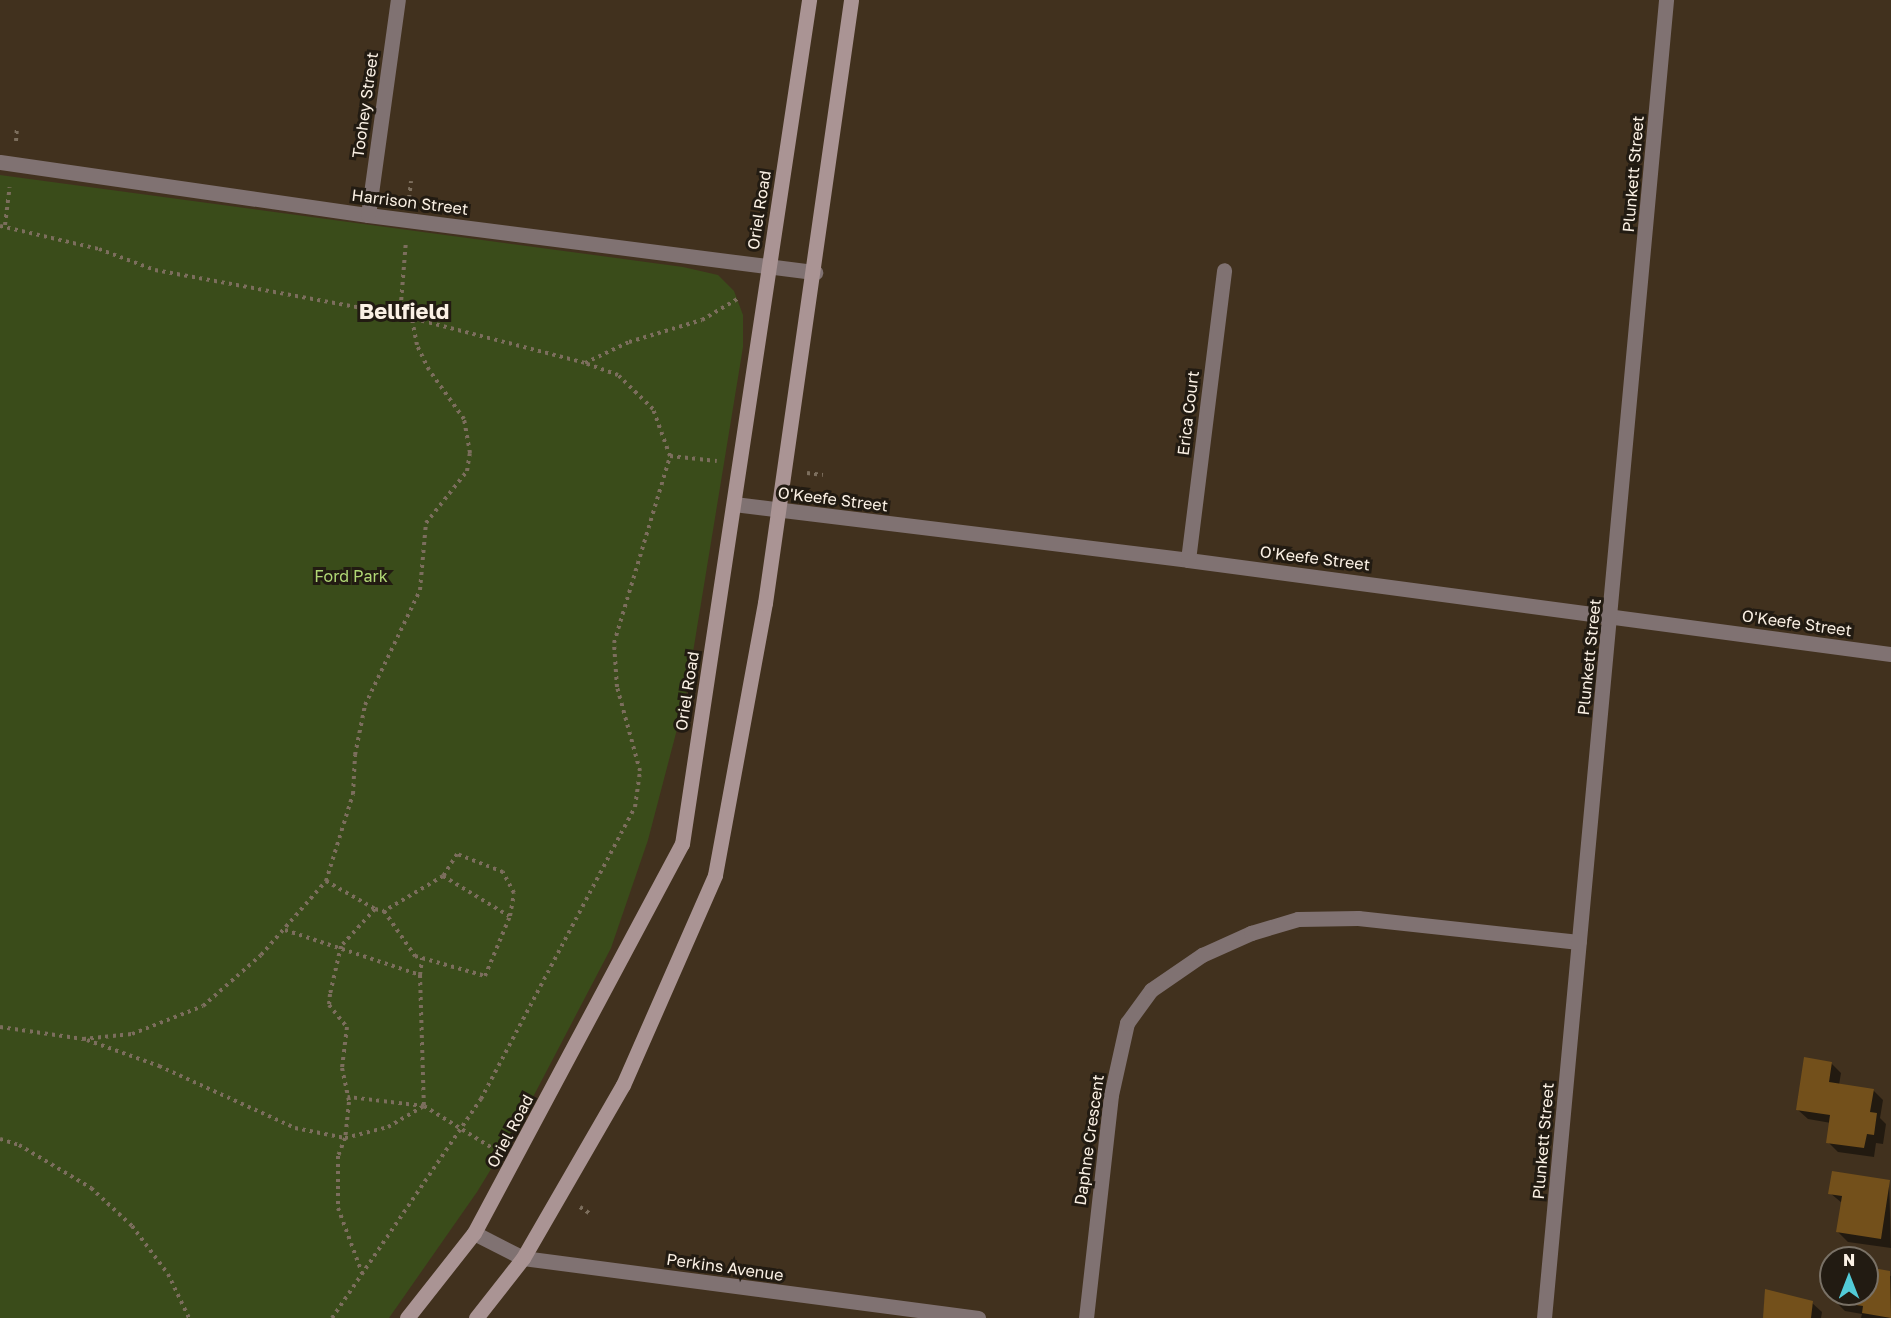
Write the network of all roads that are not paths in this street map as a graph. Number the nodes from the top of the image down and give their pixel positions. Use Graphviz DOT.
graph roads {
  1 [pos="398,0"];
  2 [pos="809,0"];
  3 [pos="851,0"];
  4 [pos="1666,0"];
  5 [pos="0,162"];
  6 [pos="368,215"];
  7 [pos="769,266"];
  8 [pos="1224,270"];
  9 [pos="815,272"];
  10 [pos="734,504"];
  11 [pos="778,511"];
  12 [pos="1188,560"];
  13 [pos="1612,616"];
  14 [pos="1891,654"];
  15 [pos="1579,942"];
  16 [pos="474,1233"];
  17 [pos="523,1258"];
  18 [pos="407,1318"];
  19 [pos="476,1318"];
  20 [pos="978,1318"];
  21 [pos="1086,1318"];
  22 [pos="1544,1318"];
  1 -- 6 [label="street, Toohey Street"];
  2 -- 7 [label="main road, Oriel Road"];
  3 -- 9 [label="main road"];
  4 -- 13 [label="street, Plunkett Street"];
  5 -- 6 [label="street, Harrison Street"];
  6 -- 7 [label="street, Harrison Street"];
  7 -- 9 [label="street, Harrison Street"];
  7 -- 10 [label="main road, Oriel Road"];
  8 -- 12 [label="street, Erica Court"];
  9 -- 11 [label="main road"];
  10 -- 11 [label="street, O'Keefe Street"];
  10 -- 16 [label="main road, Oriel Road"];
  11 -- 12 [label="street, O'Keefe Street"];
  11 -- 17 [label="main road"];
  12 -- 13 [label="street, O'Keefe Street"];
  13 -- 14 [label="street, O'Keefe Street"];
  13 -- 15 [label="street, Plunkett Street"];
  15 -- 21 [label="street, Daphne Crescent"];
  15 -- 22 [label="street, Plunkett Street"];
  16 -- 17 [label="street, Perkins Avenue"];
  16 -- 18 [label="main road, Oriel Road"];
  17 -- 19 [label="main road"];
  17 -- 20 [label="street, Perkins Avenue"];
}
